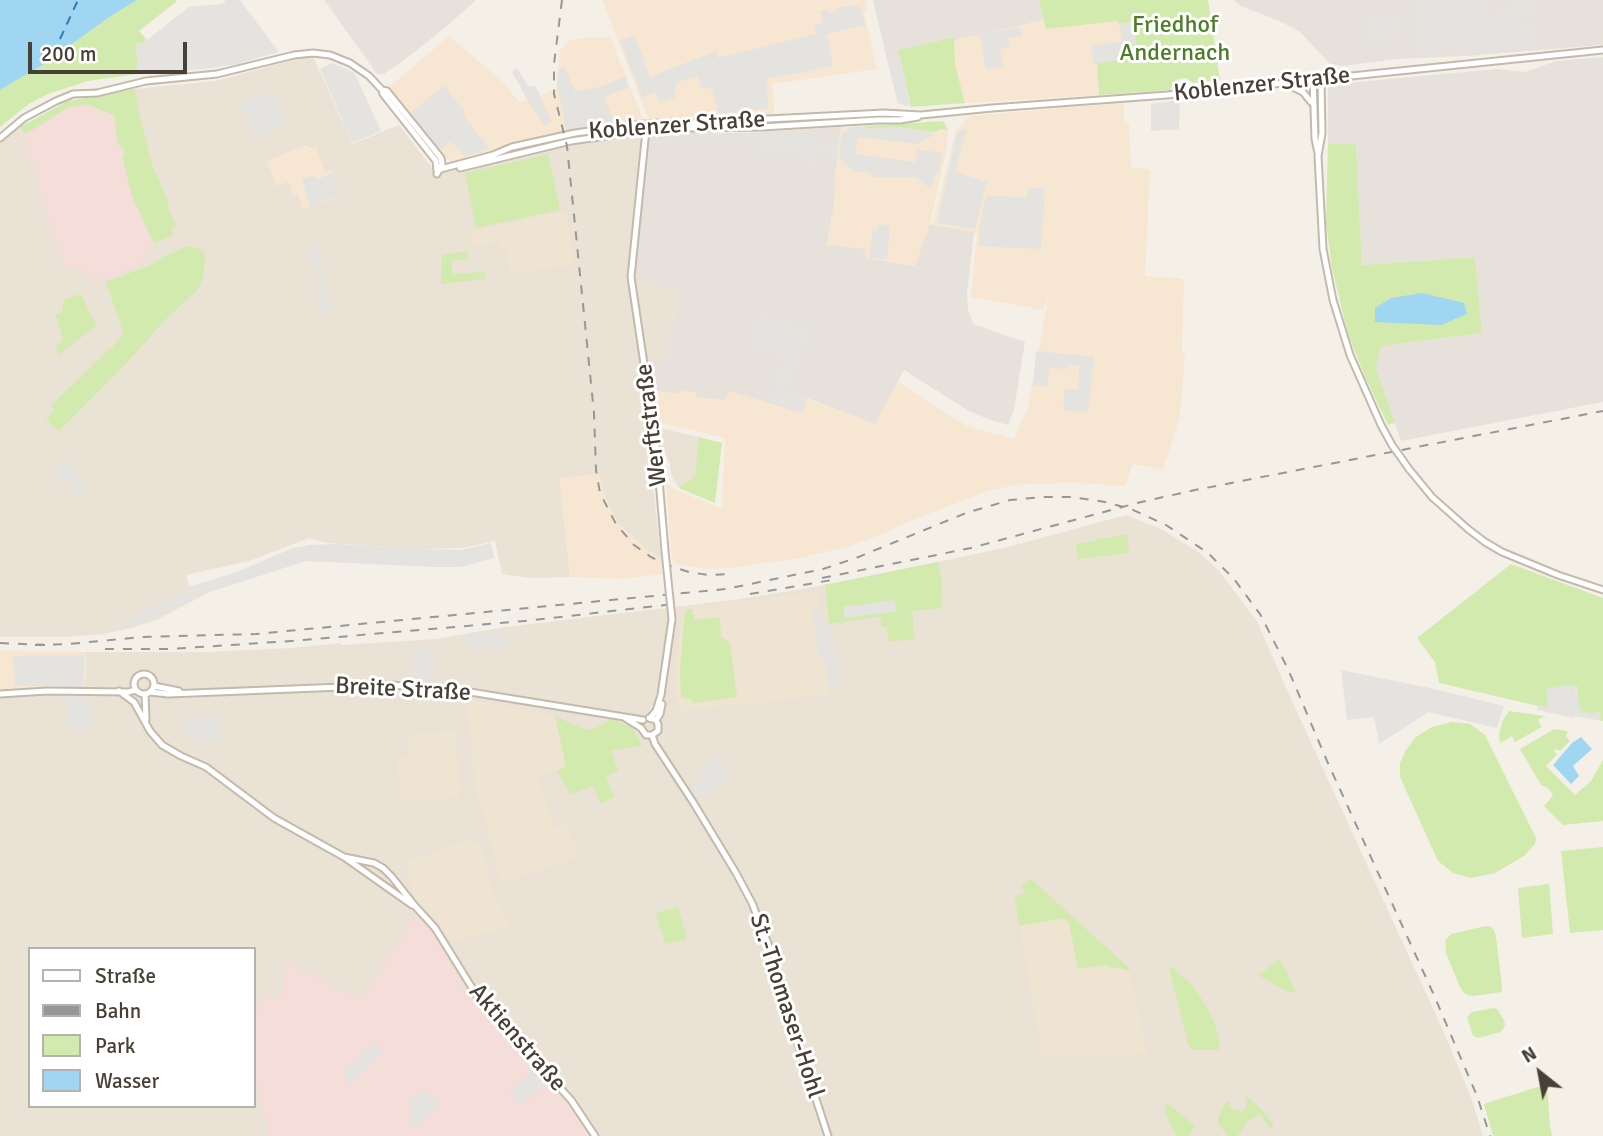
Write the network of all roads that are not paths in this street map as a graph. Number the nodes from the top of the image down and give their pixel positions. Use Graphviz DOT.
graph roads {
  1 [pos="1603,50"];
  2 [pos="1313,79"];
  3 [pos="1321,79"];
  4 [pos="1283,83"];
  5 [pos="382,90"];
  6 [pos="1313,104"];
  7 [pos="922,115"];
  8 [pos="646,130"];
  9 [pos="0,138"];
  10 [pos="1318,156"];
  11 [pos="441,158"];
  12 [pos="467,162"];
  13 [pos="438,171"];
  14 [pos="1603,590"];
  15 [pos="154,686"];
  16 [pos="119,691"];
  17 [pos="141,691"];
  18 [pos="181,692"];
  19 [pos="0,694"];
  20 [pos="662,704"];
  21 [pos="622,717"];
  22 [pos="650,719"];
  23 [pos="144,720"];
  24 [pos="641,728"];
  25 [pos="652,735"];
  26 [pos="345,857"];
  27 [pos="392,877"];
  28 [pos="383,883"];
  29 [pos="415,906"];
  30 [pos="595,1136"];
  31 [pos="828,1136"];
  1 -- 3 [label="street, Koblenzer Straße"];
  2 -- 3 [label="street, Koblenzer Straße"];
  2 -- 4 [label="street, Koblenzer Straße"];
  2 -- 6 [label="street"];
  3 -- 10 [label="street"];
  4 -- 6 [label="street"];
  4 -- 7 [label="street, Koblenzer Straße"];
  5 -- 9 [label="street"];
  5 -- 11 [label="street"];
  5 -- 13 [label="street"];
  6 -- 10 [label="street"];
  7 -- 8 [label="street, Koblenzer Straße"];
  7 -- 12 [label="street, Koblenzer Straße"];
  8 -- 13 [label="street, Koblenzer Straße"];
  8 -- 22 [label="street, Werftstraße, bridge"];
  10 -- 14 [label="street, bridge"];
  11 -- 12 [label="street"];
  11 -- 13 [label="street"];
  12 -- 13 [label="street, Koblenzer Straße"];
  15 -- 17 [label="street"];
  15 -- 17 [label="street, Breite Straße"];
  15 -- 18 [label="street, Breite Straße"];
  16 -- 17 [label="street, Breite Straße"];
  16 -- 19 [label="street, Breite Straße"];
  16 -- 23 [label="street, Aktienstraße"];
  17 -- 18 [label="street, Breite Straße"];
  17 -- 23 [label="street"];
  18 -- 21 [label="street, Breite Straße"];
  20 -- 22 [label="street"];
  21 -- 22 [label="street, Breite Straße"];
  21 -- 24 [label="street, Breite Straße"];
  22 -- 24 [label="street"];
  22 -- 25 [label="street"];
  23 -- 26 [label="street, Aktienstraße"];
  24 -- 25 [label="street"];
  25 -- 31 [label="street, St.-Thomaser-Hohl"];
  26 -- 27 [label="street, Aktienstraße"];
  26 -- 28 [label="street, Aktienstraße"];
  27 -- 28 [label="street"];
  27 -- 29 [label="street, Aktienstraße"];
  28 -- 29 [label="street, Aktienstraße"];
  29 -- 30 [label="street, Aktienstraße"];
}
